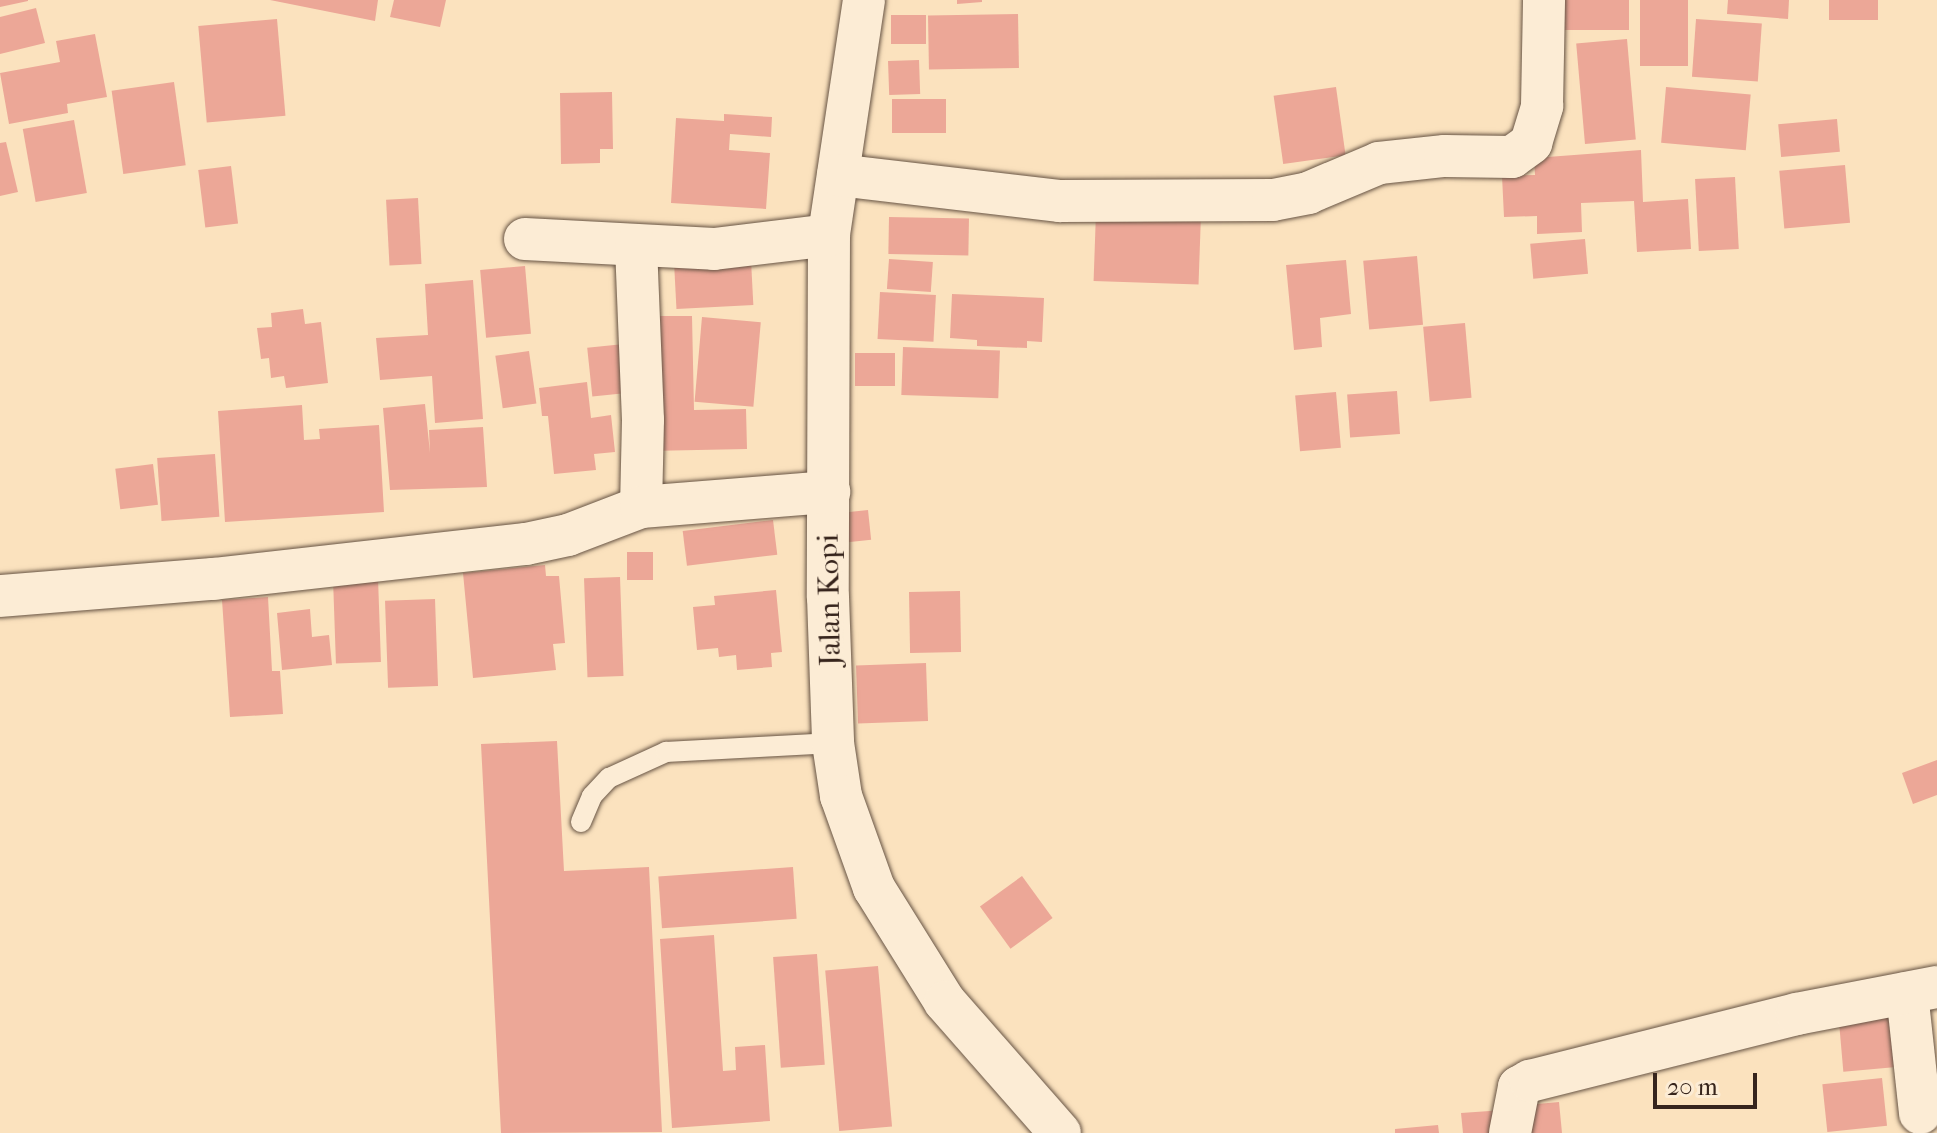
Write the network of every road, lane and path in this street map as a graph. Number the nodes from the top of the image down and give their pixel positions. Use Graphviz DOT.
graph roads {
  1 [pos="864,0"];
  2 [pos="1544,0"];
  3 [pos="838,175"];
  4 [pos="829,235"];
  5 [pos="525,239"];
  6 [pos="636,246"];
  7 [pos="829,492"];
  8 [pos="641,507"];
  9 [pos="0,596"];
  10 [pos="833,743"];
  11 [pos="581,822"];
  12 [pos="1922,990"];
  13 [pos="1920,1113"];
  14 [pos="1060,1133"];
  15 [pos="1510,1133"];
  1 -- 3 [label="street, Jalan Kopi"];
  2 -- 3 [label="street"];
  3 -- 4 [label="street, Jalan Kopi"];
  4 -- 6 [label="street"];
  4 -- 7 [label="street, Jalan Kopi"];
  5 -- 6 [label="street"];
  6 -- 8 [label="street"];
  7 -- 8 [label="street"];
  7 -- 10 [label="street, Jalan Kopi"];
  8 -- 9 [label="street"];
  10 -- 11 [label="lane"];
  10 -- 14 [label="street, Jalan Kopi"];
  12 -- 13 [label="street"];
  12 -- 15 [label="street"];
}
